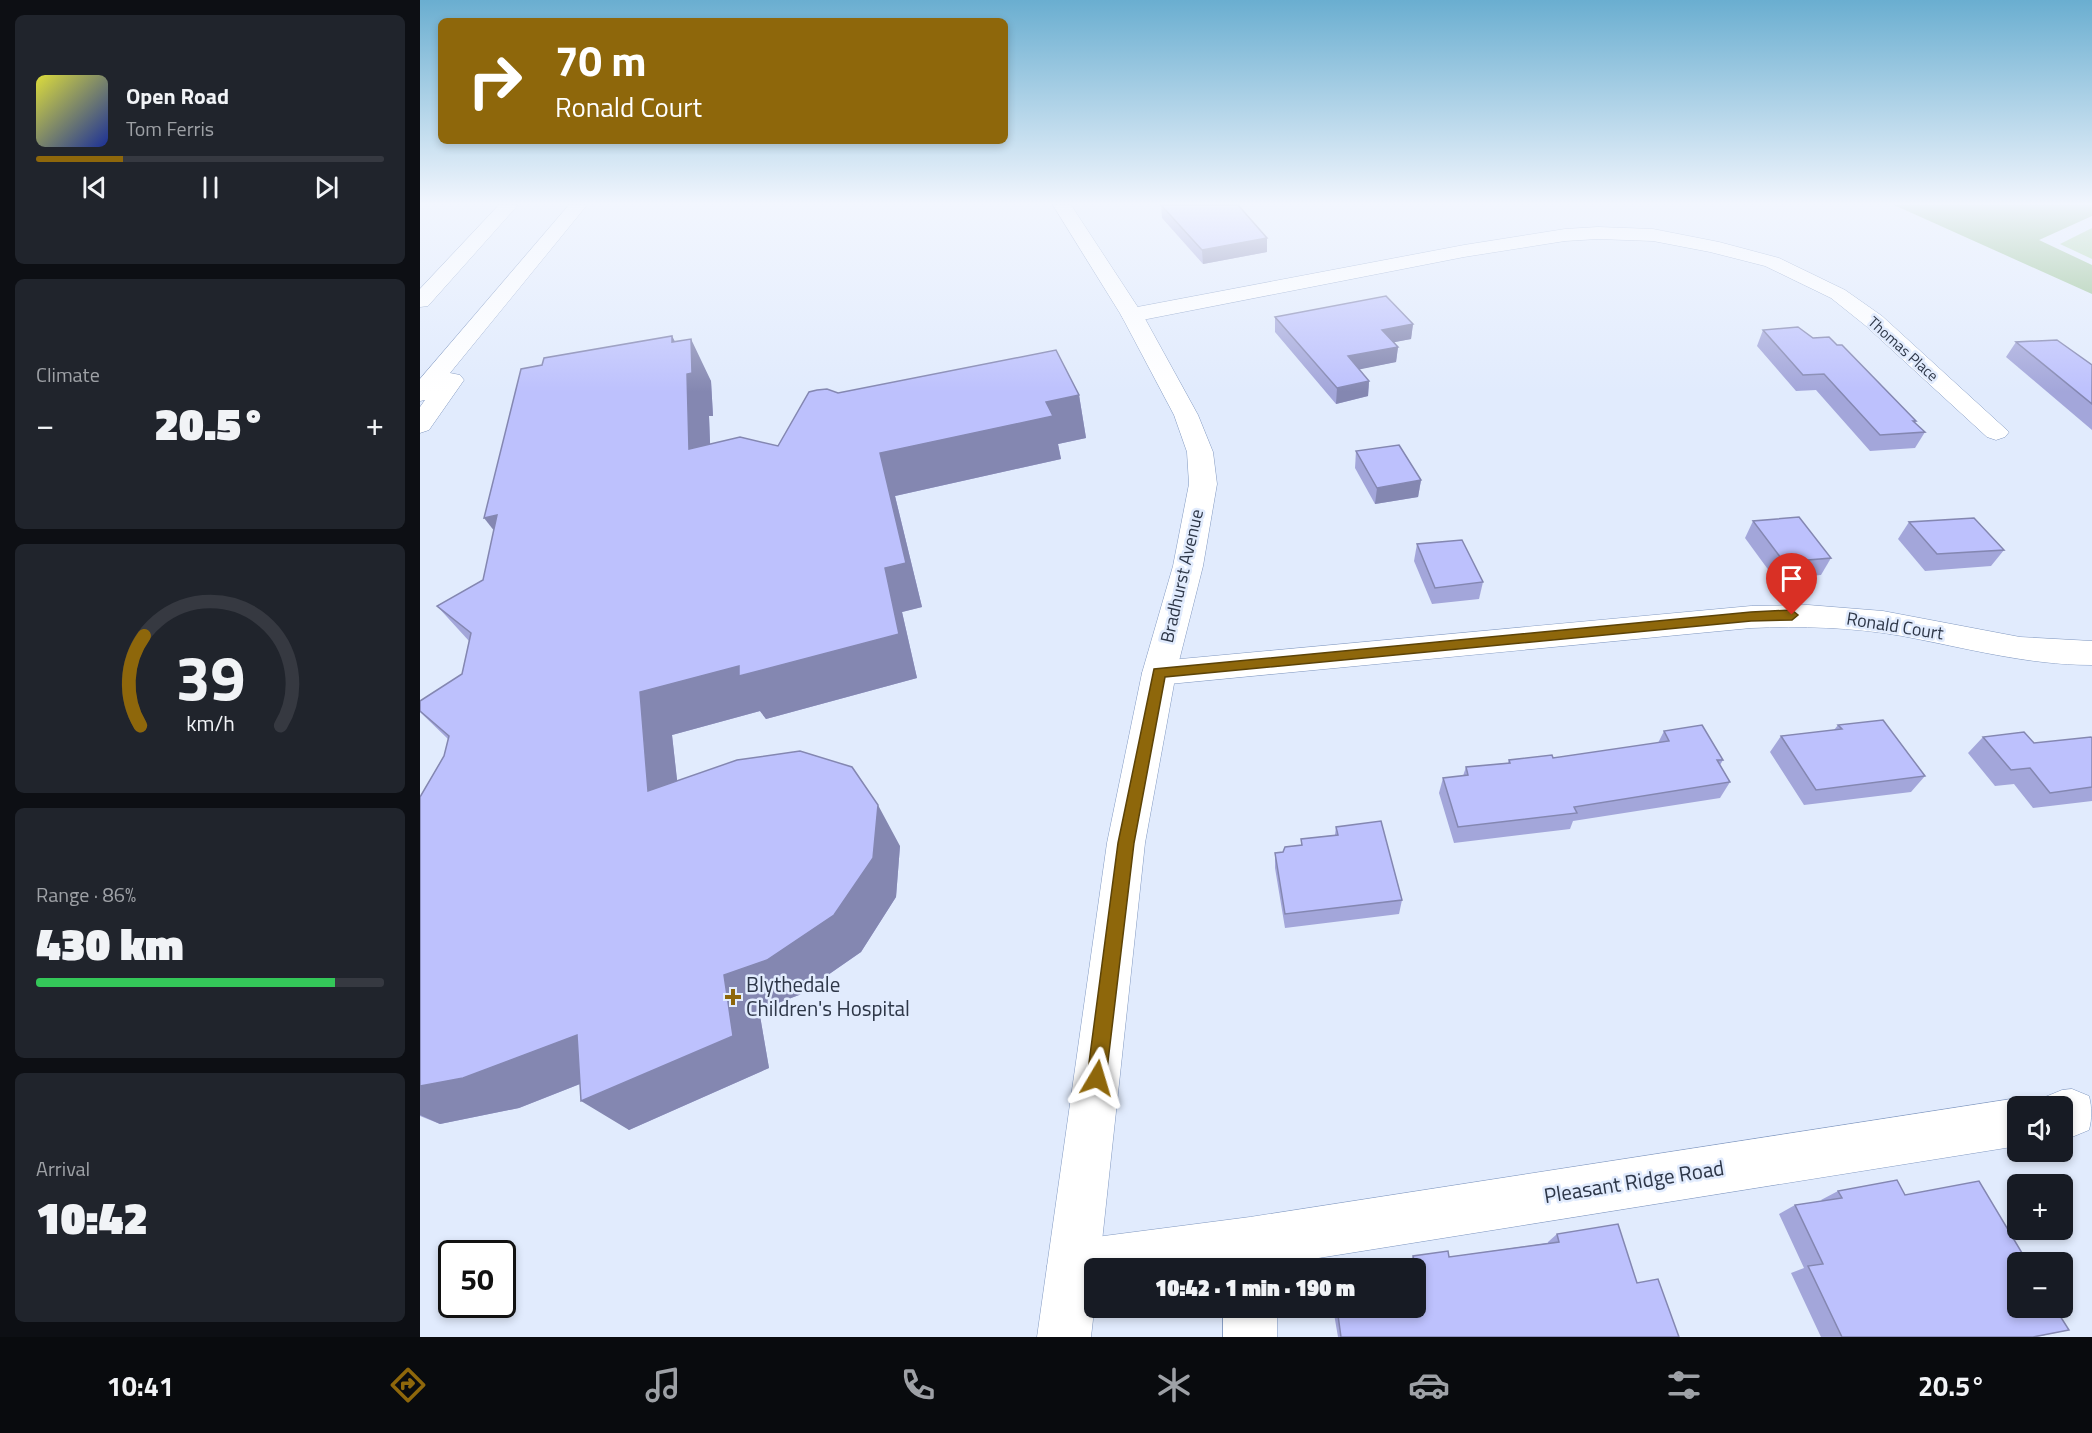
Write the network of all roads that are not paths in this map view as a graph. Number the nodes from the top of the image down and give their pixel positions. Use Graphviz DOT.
graph roads {
  1 [pos="451,267"];
  2 [pos="526,267"];
  3 [pos="531,267"];
  4 [pos="1102,267"];
  5 [pos="1379,267"];
  6 [pos="1783,267"];
  7 [pos="420,301"];
  8 [pos="1132,315"];
  9 [pos="420,394"];
  10 [pos="420,425"];
  11 [pos="1996,432"];
  12 [pos="2092,653"];
  13 [pos="1159,673"];
  14 [pos="2007,1124"];
  15 [pos="1250,1256"];
  16 [pos="1073,1266"];
  17 [pos="1250,1318"];
  18 [pos="1064,1337"];
  19 [pos="1250,1337"];
  1 -- 7 [label="main road"];
  2 -- 9 [label="main road"];
  3 -- 10 [label="main road"];
  4 -- 8 [label="main road, Bradhurst Avenue"];
  5 -- 8 [label="main road, Thomas Place"];
  6 -- 11 [label="main road, Thomas Place"];
  8 -- 13 [label="main road, Bradhurst Avenue"];
  12 -- 13 [label="main road, Ronald Court"];
  13 -- 16 [label="main road, Bradhurst Avenue"];
  14 -- 15 [label="main road, Pleasant Ridge Road"];
  15 -- 16 [label="main road, Pleasant Ridge Road"];
  16 -- 18 [label="main road, Bradhurst Avenue"];
  17 -- 19 [label="main road"];
}
